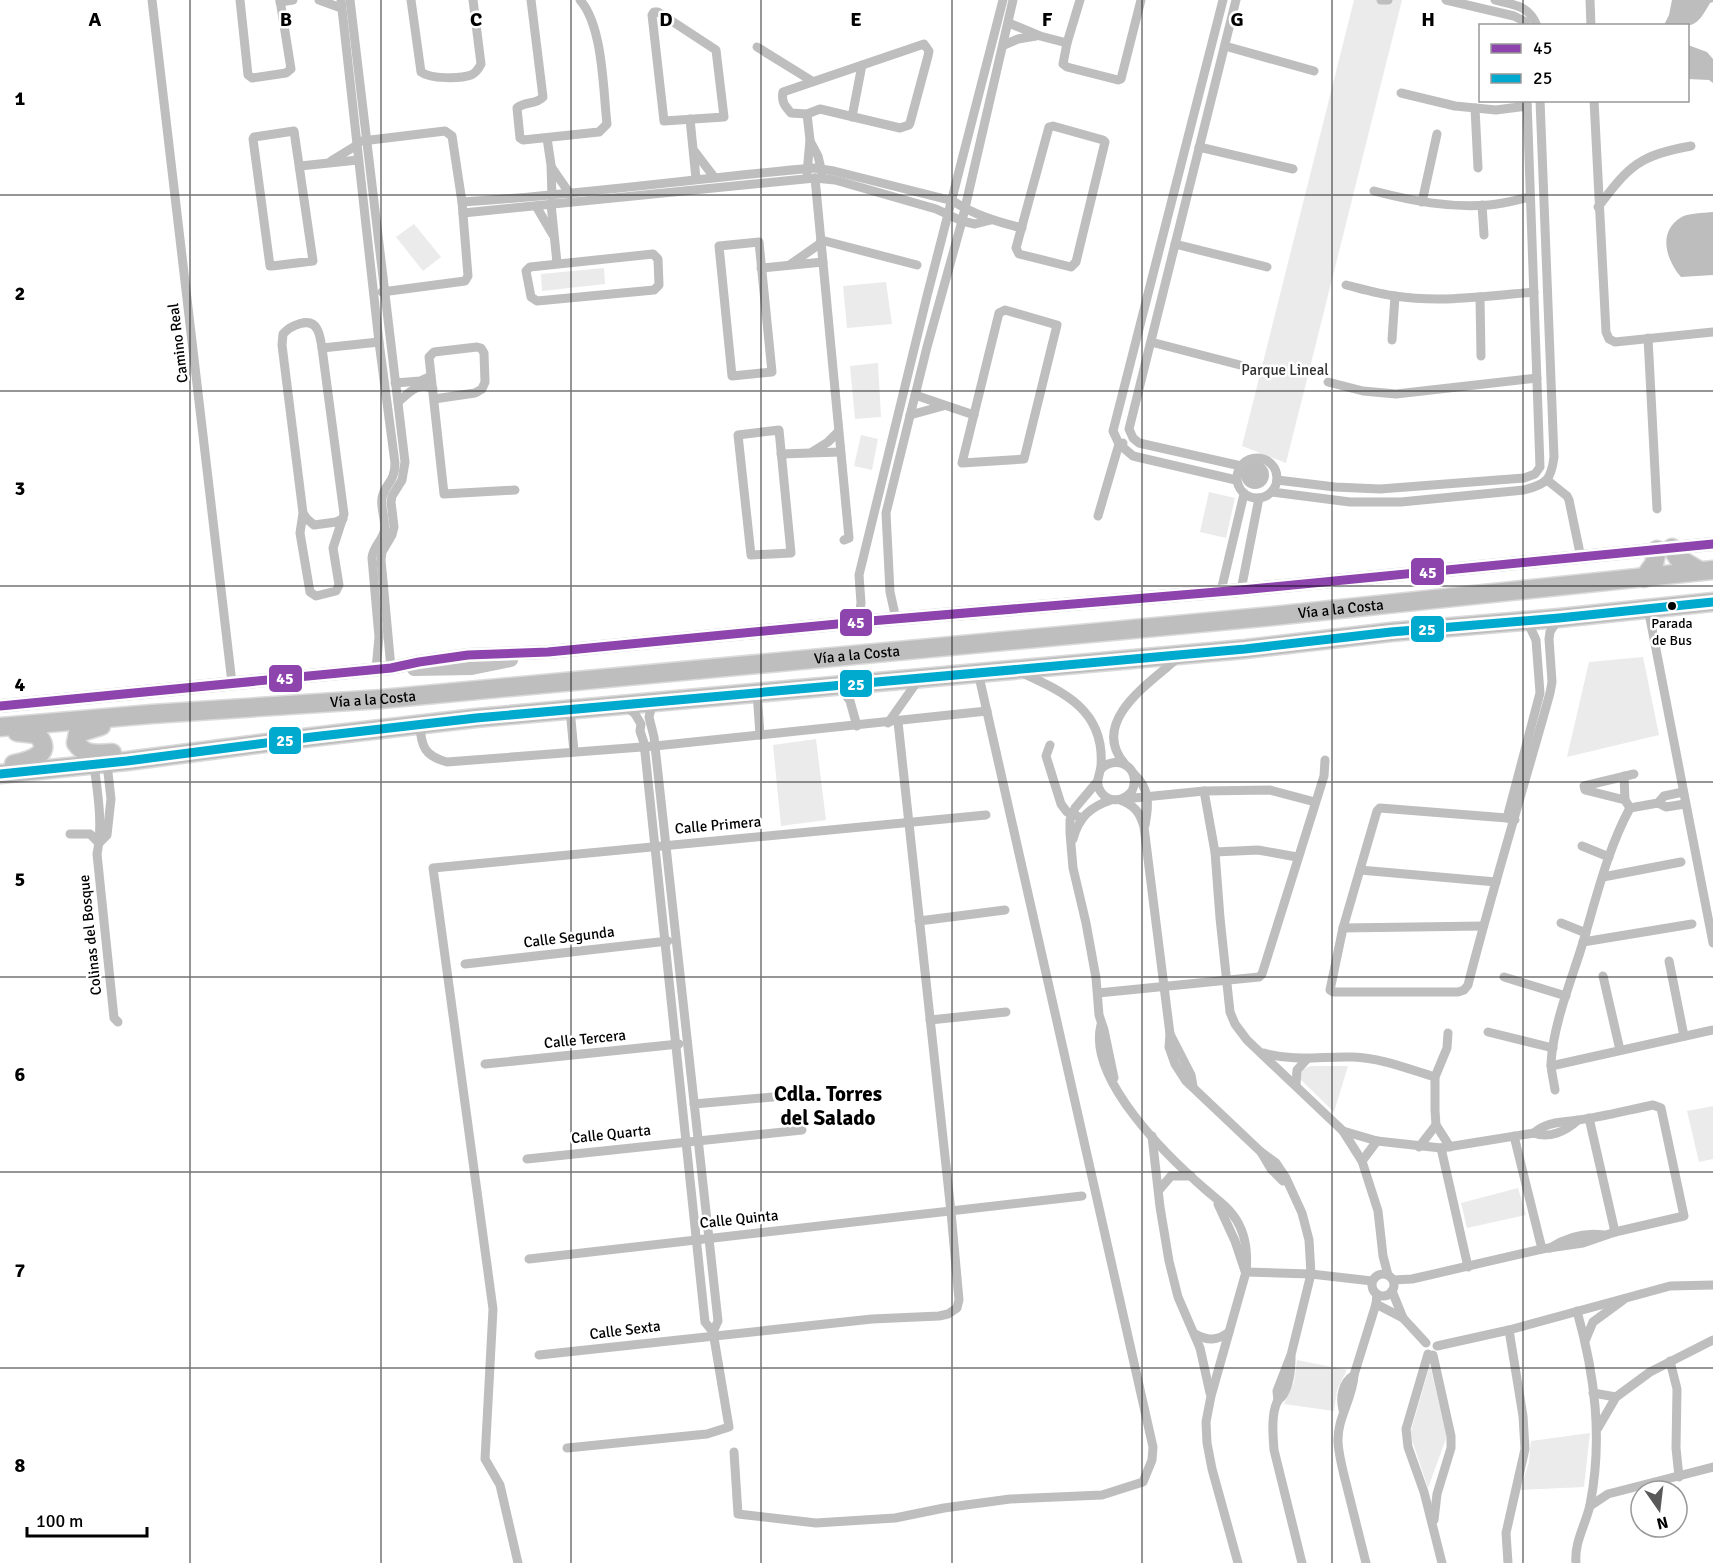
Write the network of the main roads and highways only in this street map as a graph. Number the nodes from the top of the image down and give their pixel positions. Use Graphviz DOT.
graph roads {
  1 [pos="1706,571"];
  2 [pos="1644,578"];
  3 [pos="1713,602"];
  4 [pos="152,714"];
  5 [pos="0,727"];
  6 [pos="0,732"];
  7 [pos="312,737"];
  8 [pos="0,765"];
  9 [pos="0,774"];
  1 -- 2 [label="highway, Vía a la Costa"];
  1 -- 2 [label="highway"];
  2 -- 4 [label="highway, Vía a la Costa"];
  3 -- 7 [label="highway, Vía a la Costa"];
  4 -- 5 [label="highway, Vía a la Costa"];
  4 -- 7 [label="highway"];
  6 -- 8 [label="highway"];
  7 -- 9 [label="highway, Vía a la Costa"];
}
